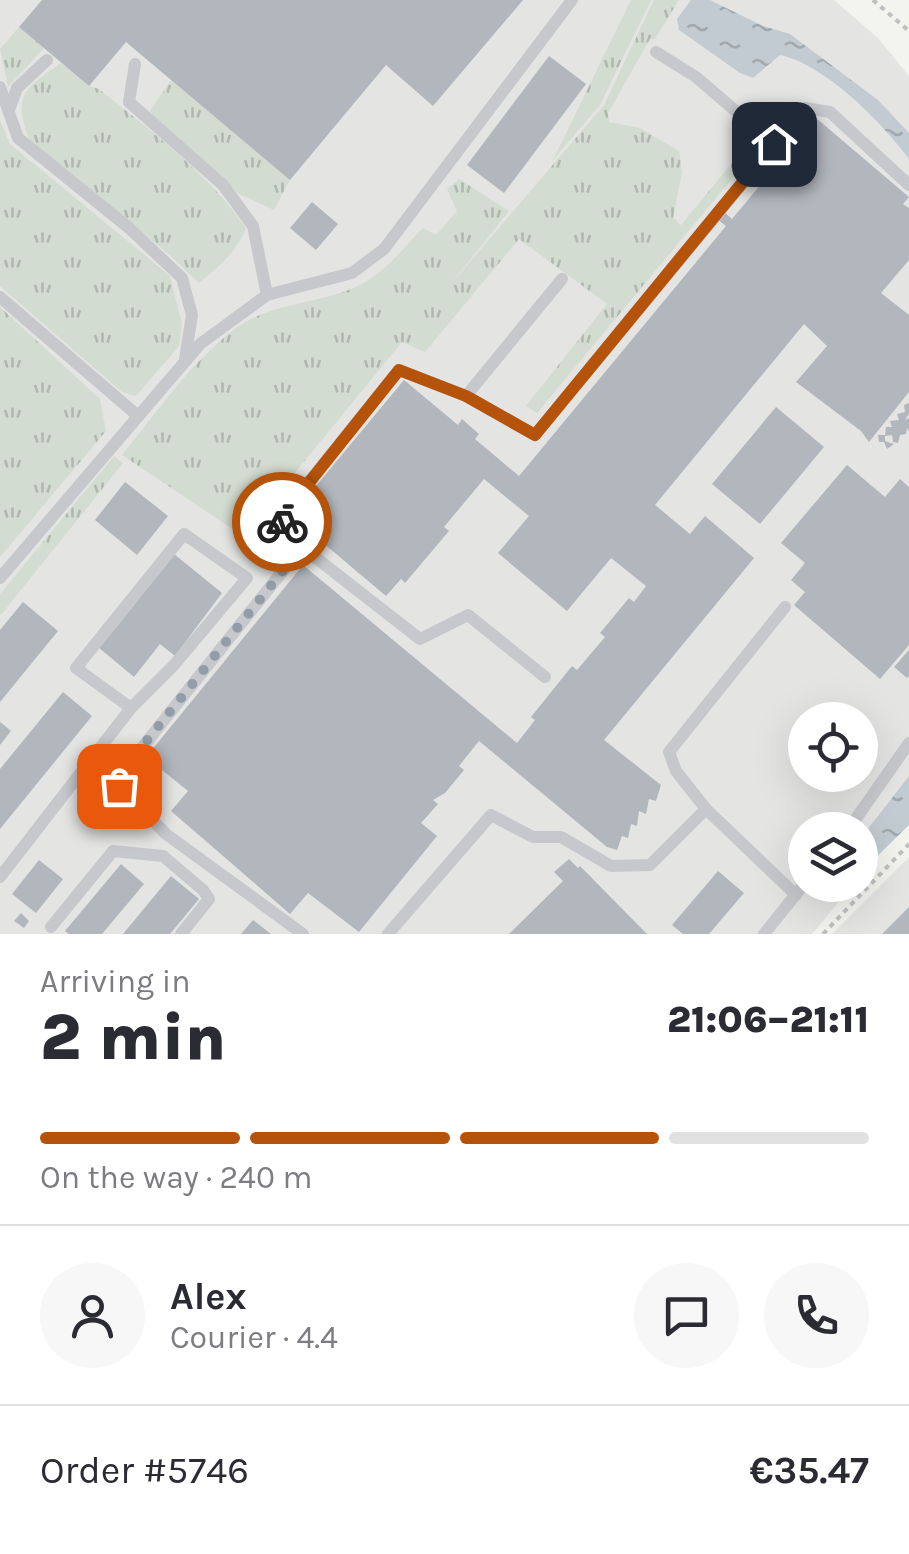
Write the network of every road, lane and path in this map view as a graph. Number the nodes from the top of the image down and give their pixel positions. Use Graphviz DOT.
graph roads {
  1 [pos="572,0"];
  2 [pos="872,0"];
  3 [pos="909,32"];
  4 [pos="656,52"];
  5 [pos="47,60"];
  6 [pos="135,64"];
  7 [pos="0,87"];
  8 [pos="9,110"];
  9 [pos="774,144"];
  10 [pos="909,185"];
  11 [pos="562,279"];
  12 [pos="267,295"];
  13 [pos="0,297"];
  14 [pos="185,362"];
  15 [pos="466,396"];
  16 [pos="138,416"];
  17 [pos="302,547"];
  18 [pos="0,578"];
  19 [pos="785,607"];
  20 [pos="544,677"];
  21 [pos="132,708"];
  22 [pos="909,743"];
  23 [pos="706,808"];
  24 [pos="861,812"];
  25 [pos="909,844"];
  26 [pos="0,877"];
  27 [pos="788,879"];
  28 [pos="790,902"];
  29 [pos="50,928"];
  30 [pos="181,934"];
  31 [pos="303,934"];
  32 [pos="388,934"];
  33 [pos="764,934"];
  34 [pos="823,934"];
  1 -- 12 [label="lane"];
  2 -- 3 [label="path"];
  4 -- 9 [label="lane"];
  5 -- 8 [label="lane"];
  6 -- 12 [label="lane"];
  7 -- 8 [label="lane"];
  8 -- 14 [label="lane"];
  9 -- 10 [label="lane"];
  9 -- 15 [label="lane"];
  11 -- 15 [label="lane"];
  12 -- 14 [label="lane"];
  13 -- 16 [label="lane"];
  14 -- 16 [label="lane"];
  15 -- 17 [label="lane"];
  16 -- 18 [label="lane"];
  17 -- 20 [label="lane"];
  17 -- 31 [label="lane"];
  19 -- 23 [label="lane"];
  21 -- 21 [label="lane"];
  21 -- 26 [label="lane"];
  22 -- 24 [label="lane"];
  23 -- 27 [label="lane"];
  23 -- 32 [label="lane"];
  25 -- 34 [label="path"];
  28 -- 33 [label="lane"];
  29 -- 30 [label="lane"];
}
